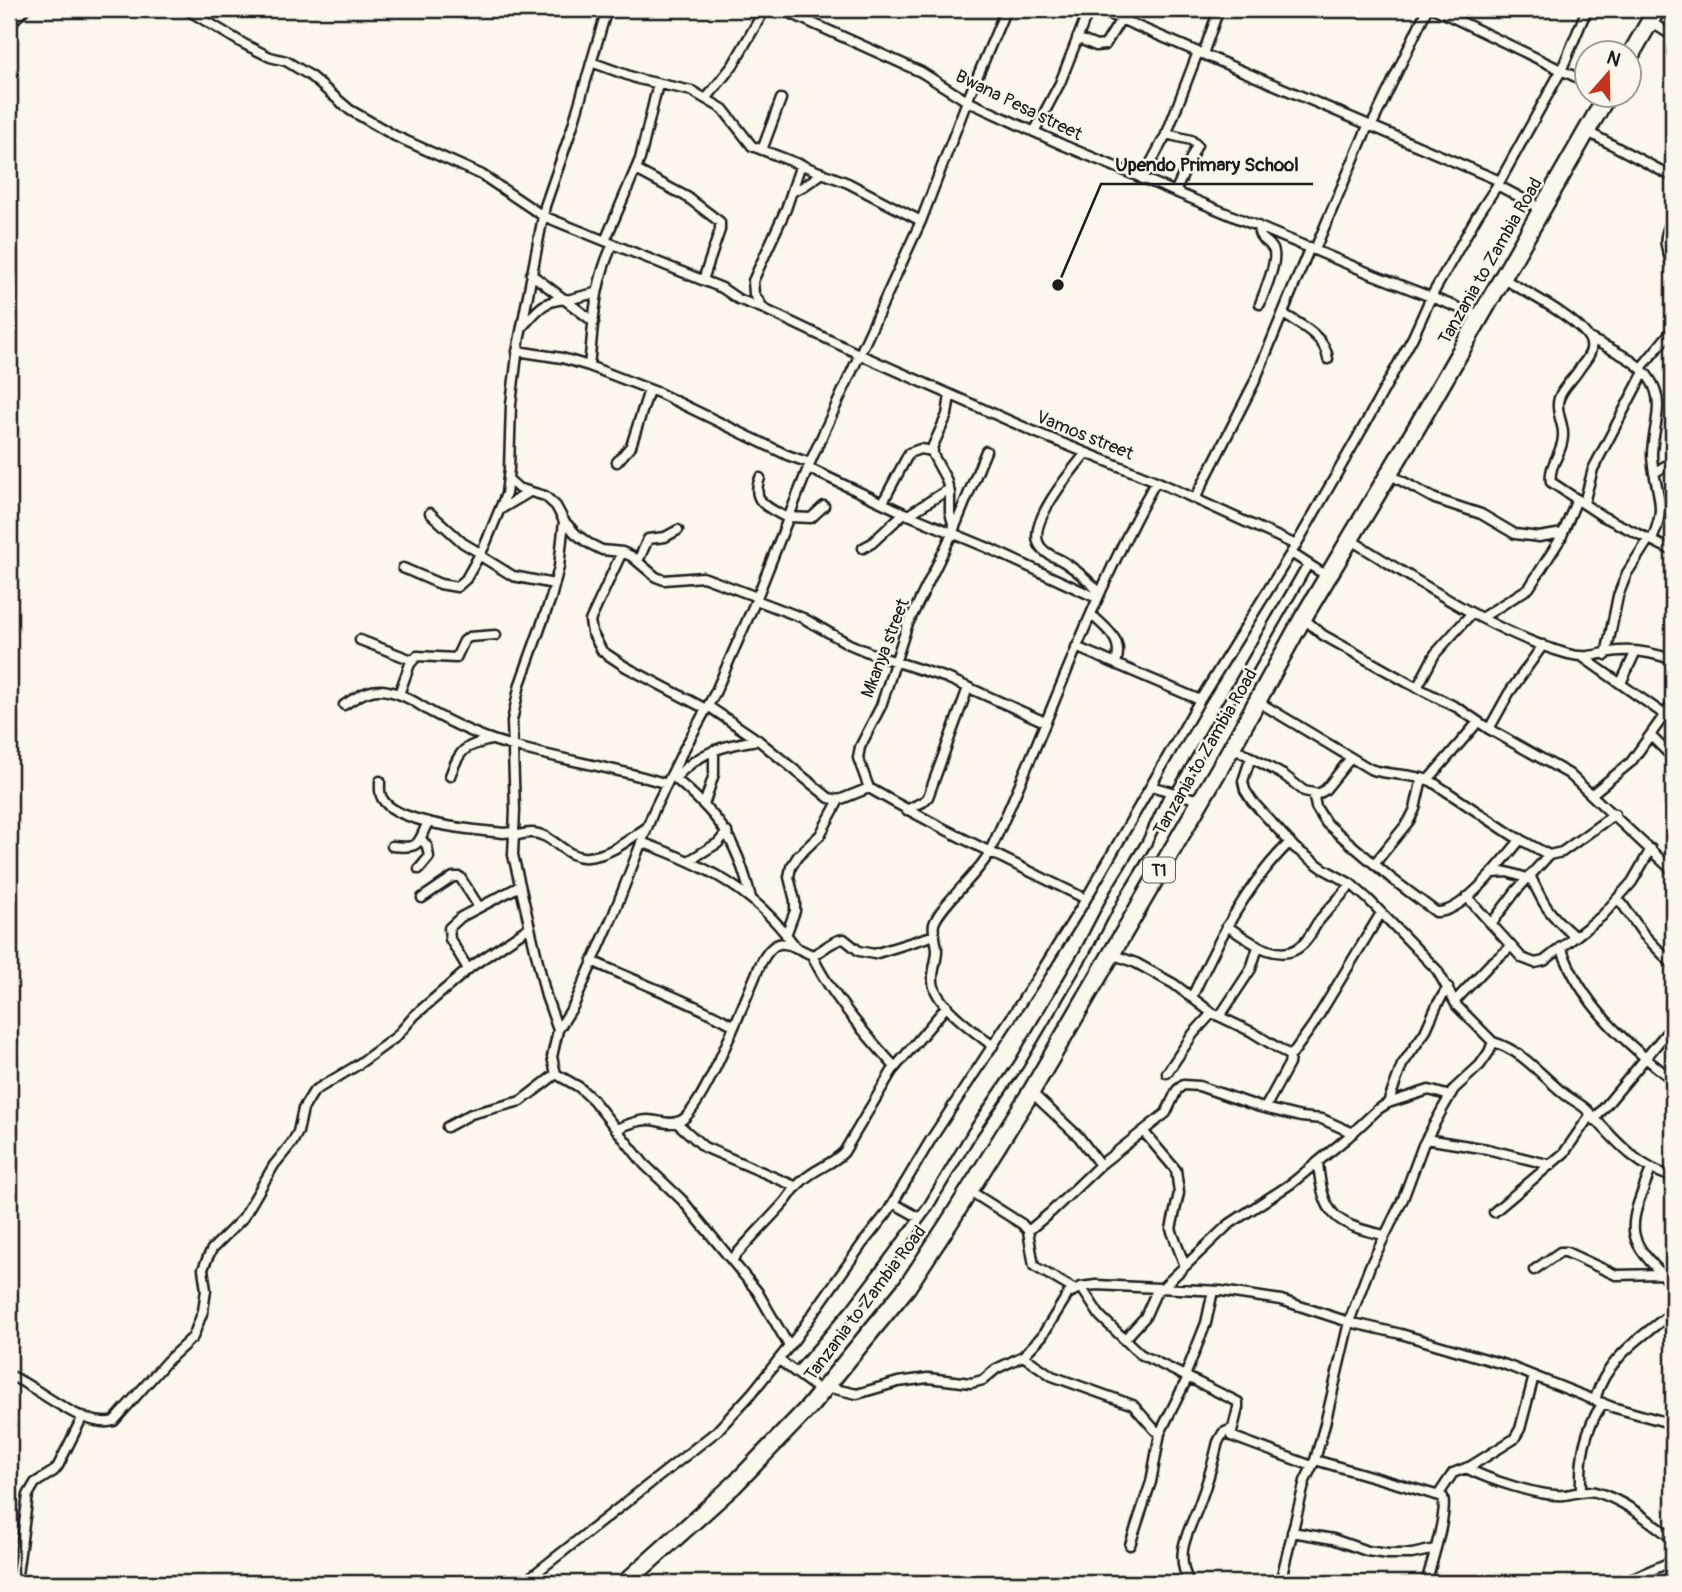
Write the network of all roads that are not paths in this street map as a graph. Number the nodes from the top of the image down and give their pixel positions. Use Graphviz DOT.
graph roads {
  1 [pos="25,9"];
  2 [pos="186,9"];
  3 [pos="607,9"];
  4 [pos="765,9"];
  5 [pos="781,9"];
  6 [pos="1006,9"];
  7 [pos="1089,9"];
  8 [pos="1097,9"];
  9 [pos="1219,9"];
  10 [pos="1427,9"];
  11 [pos="1435,9"];
  12 [pos="1587,9"];
  13 [pos="799,12"];
  14 [pos="1653,15"];
  15 [pos="1121,19"];
  16 [pos="9,25"];
  17 [pos="1673,36"];
  18 [pos="1077,38"];
  19 [pos="1640,38"];
  20 [pos="1200,53"];
  21 [pos="591,62"];
  22 [pos="1562,69"];
  23 [pos="1574,76"];
  24 [pos="658,84"];
  25 [pos="706,99"];
  26 [pos="781,99"];
  27 [pos="967,101"];
  28 [pos="1599,108"];
  29 [pos="1369,126"];
  30 [pos="1586,131"];
  31 [pos="1034,132"];
  32 [pos="1166,134"];
  33 [pos="762,149"];
  34 [pos="801,164"];
  35 [pos="636,170"];
  36 [pos="823,173"];
  37 [pos="1673,177"];
  38 [pos="1142,179"];
  39 [pos="1498,183"];
  40 [pos="792,192"];
  41 [pos="1175,192"];
  42 [pos="1542,209"];
  43 [pos="543,216"];
  44 [pos="1673,218"];
  45 [pos="921,221"];
  46 [pos="1258,226"];
  47 [pos="609,243"];
  48 [pos="1313,248"];
  49 [pos="1673,266"];
  50 [pos="531,274"];
  51 [pos="1502,278"];
  52 [pos="703,280"];
  53 [pos="596,293"];
  54 [pos="1432,297"];
  55 [pos="566,300"];
  56 [pos="1260,304"];
  57 [pos="764,309"];
  58 [pos="1283,314"];
  59 [pos="1480,316"];
  60 [pos="594,322"];
  61 [pos="522,327"];
  62 [pos="1673,329"];
  63 [pos="1589,338"];
  64 [pos="517,351"];
  65 [pos="861,355"];
  66 [pos="1328,359"];
  67 [pos="589,366"];
  68 [pos="1642,370"];
  69 [pos="649,390"];
  70 [pos="950,395"];
  71 [pos="933,451"];
  72 [pos="986,451"];
  73 [pos="1086,453"];
  74 [pos="1673,461"];
  75 [pos="617,462"];
  76 [pos="809,465"];
  77 [pos="1654,473"];
  78 [pos="1389,474"];
  79 [pos="760,478"];
  80 [pos="508,479"];
  81 [pos="1156,481"];
  82 [pos="949,489"];
  83 [pos="528,493"];
  84 [pos="1195,499"];
  85 [pos="1581,501"];
  86 [pos="883,502"];
  87 [pos="824,506"];
  88 [pos="500,509"];
  89 [pos="430,513"];
  90 [pos="906,514"];
  91 [pos="788,518"];
  92 [pos="564,521"];
  93 [pos="678,530"];
  94 [pos="953,531"];
  95 [pos="1563,533"];
  96 [pos="1349,539"];
  97 [pos="1650,539"];
  98 [pos="1296,545"];
  99 [pos="863,548"];
  100 [pos="1673,551"];
  101 [pos="622,552"];
  102 [pos="1291,553"];
  103 [pos="480,554"];
  104 [pos="638,561"];
  105 [pos="1308,564"];
  106 [pos="403,568"];
  107 [pos="1327,576"];
  108 [pos="555,584"];
  109 [pos="1098,595"];
  110 [pos="756,598"];
  111 [pos="1091,614"];
  112 [pos="1471,614"];
  113 [pos="1303,618"];
  114 [pos="1481,618"];
  115 [pos="496,635"];
  116 [pos="360,640"];
  117 [pos="1543,645"];
  118 [pos="1076,647"];
  119 [pos="1634,653"];
  120 [pos="1606,654"];
  121 [pos="1584,658"];
  122 [pos="412,660"];
  123 [pos="1673,660"];
  124 [pos="896,662"];
  125 [pos="1116,663"];
  126 [pos="1621,683"];
  127 [pos="968,688"];
  128 [pos="1418,688"];
  129 [pos="399,694"];
  130 [pos="1200,700"];
  131 [pos="1257,701"];
  132 [pos="1673,703"];
  133 [pos="344,705"];
  134 [pos="707,708"];
  135 [pos="1665,715"];
  136 [pos="1045,722"];
  137 [pos="1478,722"];
  138 [pos="1489,729"];
  139 [pos="1651,736"];
  140 [pos="491,740"];
  141 [pos="758,740"];
  142 [pos="513,745"];
  143 [pos="1232,747"];
  144 [pos="714,750"];
  145 [pos="1251,757"];
  146 [pos="1673,758"];
  147 [pos="1350,759"];
  148 [pos="450,776"];
  149 [pos="673,776"];
  150 [pos="1425,778"];
  151 [pos="380,781"];
  152 [pos="667,783"];
  153 [pos="1151,786"];
  154 [pos="869,788"];
  155 [pos="1313,793"];
  156 [pos="1592,793"];
  157 [pos="1172,794"];
  158 [pos="839,800"];
  159 [pos="1199,800"];
  160 [pos="704,805"];
  161 [pos="906,810"];
  162 [pos="1615,814"];
  163 [pos="428,822"];
  164 [pos="647,828"];
  165 [pos="727,832"];
  166 [pos="514,834"];
  167 [pos="1521,839"];
  168 [pos="422,840"];
  169 [pos="642,842"];
  170 [pos="1290,842"];
  171 [pos="392,846"];
  172 [pos="1651,849"];
  173 [pos="989,853"];
  174 [pos="1549,855"];
  175 [pos="690,860"];
  176 [pos="1375,863"];
  177 [pos="419,869"];
  178 [pos="1673,871"];
  179 [pos="1493,873"];
  180 [pos="1529,876"];
  181 [pos="1351,884"];
  182 [pos="520,886"];
  183 [pos="1467,897"];
  184 [pos="422,898"];
  185 [pos="751,898"];
  186 [pos="1618,898"];
  187 [pos="1086,899"];
  188 [pos="479,907"];
  189 [pos="1381,913"];
  190 [pos="1491,924"];
  191 [pos="1227,926"];
  192 [pos="528,928"];
  193 [pos="935,934"];
  194 [pos="786,935"];
  195 [pos="1574,936"];
  196 [pos="795,947"];
  197 [pos="1258,947"];
  198 [pos="1511,947"];
  199 [pos="1562,947"];
  200 [pos="1111,954"];
  201 [pos="812,955"];
  202 [pos="592,961"];
  203 [pos="1672,962"];
  204 [pos="468,969"];
  205 [pos="1448,987"];
  206 [pos="1192,997"];
  207 [pos="1455,1001"];
  208 [pos="947,1006"];
  209 [pos="1216,1014"];
  210 [pos="733,1025"];
  211 [pos="1673,1025"];
  212 [pos="558,1030"];
  213 [pos="1493,1042"];
  214 [pos="993,1046"];
  215 [pos="1290,1057"];
  216 [pos="1645,1057"];
  217 [pos="895,1067"];
  218 [pos="1167,1073"];
  219 [pos="556,1074"];
  220 [pos="1673,1080"];
  221 [pos="1031,1092"];
  222 [pos="1450,1096"];
  223 [pos="1388,1103"];
  224 [pos="1265,1108"];
  225 [pos="1592,1117"];
  226 [pos="676,1122"];
  227 [pos="447,1127"];
  228 [pos="616,1129"];
  229 [pos="1143,1131"];
  230 [pos="1353,1133"];
  231 [pos="1426,1139"];
  232 [pos="1318,1163"];
  233 [pos="1100,1164"];
  234 [pos="1550,1165"];
  235 [pos="1651,1169"];
  236 [pos="1673,1177"];
  237 [pos="797,1187"];
  238 [pos="970,1191"];
  239 [pos="893,1203"];
  240 [pos="1494,1212"];
  241 [pos="920,1218"];
  242 [pos="1028,1231"];
  243 [pos="1384,1235"];
  244 [pos="732,1260"];
  245 [pos="1185,1266"];
  246 [pos="1534,1270"];
  247 [pos="1661,1274"];
  248 [pos="1673,1285"];
  249 [pos="1078,1288"];
  250 [pos="1160,1289"];
  251 [pos="1213,1291"];
  252 [pos="1673,1312"];
  253 [pos="1349,1322"];
  254 [pos="1124,1340"];
  255 [pos="789,1346"];
  256 [pos="1023,1356"];
  257 [pos="779,1360"];
  258 [pos="797,1372"];
  259 [pos="9,1375"];
  260 [pos="1186,1376"];
  261 [pos="1534,1376"];
  262 [pos="824,1389"];
  263 [pos="1599,1401"];
  264 [pos="83,1416"];
  265 [pos="1673,1423"];
  266 [pos="1232,1429"];
  267 [pos="1160,1433"];
  268 [pos="1313,1463"];
  269 [pos="1466,1468"];
  270 [pos="1581,1491"];
  271 [pos="1439,1494"];
  272 [pos="1292,1532"];
  273 [pos="1673,1539"];
  274 [pos="1130,1545"];
  275 [pos="1435,1549"];
  276 [pos="1673,1561"];
  277 [pos="16,1582"];
  278 [pos="523,1583"];
  279 [pos="625,1583"];
  280 [pos="1189,1583"];
  281 [pos="1280,1583"];
  282 [pos="1426,1583"];
  283 [pos="1621,1583"];
  284 [pos="1671,1583"];
  1 -- 16 [label="street"];
  2 -- 43 [label="street, Vamos street"];
  3 -- 21 [label="street"];
  4 -- 25 [label="street"];
  5 -- 13 [label="street, Bwana Pesa street"];
  6 -- 27 [label="street"];
  7 -- 18 [label="street"];
  8 -- 15 [label="street"];
  9 -- 20 [label="street"];
  10 -- 29 [label="street"];
  11 -- 22 [label="street"];
  12 -- 22 [label="street"];
  13 -- 27 [label="street, Bwana Pesa street"];
  14 -- 17 [label="street"];
  14 -- 19 [label="highway"];
  15 -- 18 [label="street"];
  15 -- 20 [label="street"];
  18 -- 31 [label="street"];
  20 -- 29 [label="street"];
  20 -- 32 [label="street"];
  21 -- 24 [label="street"];
  21 -- 43 [label="street"];
  22 -- 23 [label="street"];
  22 -- 39 [label="street"];
  24 -- 25 [label="street"];
  24 -- 35 [label="street"];
  25 -- 33 [label="street"];
  26 -- 33 [label="street"];
  27 -- 31 [label="street, Bwana Pesa street"];
  27 -- 45 [label="street"];
  28 -- 30 [label="highway, Tanzania to Zambia Road / T1"];
  29 -- 39 [label="street"];
  29 -- 48 [label="street"];
  30 -- 37 [label="street"];
  30 -- 42 [label="highway, Tanzania to Zambia Road / T1"];
  31 -- 38 [label="street, Bwana Pesa street"];
  32 -- 38 [label="street"];
  32 -- 41 [label="street"];
  33 -- 34 [label="street"];
  34 -- 36 [label="street"];
  34 -- 40 [label="street"];
  35 -- 47 [label="street"];
  35 -- 52 [label="street"];
  36 -- 40 [label="street"];
  36 -- 45 [label="street"];
  38 -- 41 [label="street, Bwana Pesa street"];
  39 -- 42 [label="street"];
  39 -- 54 [label="street"];
  40 -- 57 [label="street"];
  41 -- 46 [label="street, Bwana Pesa street"];
  42 -- 51 [label="highway, Tanzania to Zambia Road / T1"];
  43 -- 47 [label="street, Vamos street"];
  43 -- 50 [label="street"];
  44 -- 49 [label="street"];
  45 -- 65 [label="street"];
  46 -- 48 [label="street, Bwana Pesa street"];
  46 -- 56 [label="street"];
  47 -- 52 [label="street, Vamos street"];
  47 -- 53 [label="street"];
  48 -- 54 [label="street, Bwana Pesa street"];
  48 -- 58 [label="street"];
  50 -- 55 [label="street"];
  50 -- 61 [label="street"];
  51 -- 59 [label="highway, Tanzania to Zambia Road / T1"];
  51 -- 63 [label="street"];
  52 -- 57 [label="street, Vamos street"];
  53 -- 55 [label="street"];
  53 -- 60 [label="street"];
  54 -- 59 [label="street, Bwana Pesa street"];
  54 -- 98 [label="street"];
  55 -- 60 [label="street"];
  55 -- 61 [label="street"];
  57 -- 65 [label="street, Vamos street"];
  58 -- 66 [label="street"];
  58 -- 84 [label="street"];
  59 -- 78 [label="highway, Tanzania to Zambia Road / T1"];
  60 -- 67 [label="street"];
  61 -- 64 [label="street"];
  62 -- 68 [label="street"];
  63 -- 68 [label="street"];
  63 -- 85 [label="street"];
  64 -- 67 [label="street"];
  64 -- 80 [label="street"];
  65 -- 70 [label="street, Vamos street"];
  65 -- 76 [label="street"];
  67 -- 69 [label="street"];
  68 -- 77 [label="street"];
  68 -- 85 [label="street"];
  69 -- 75 [label="street"];
  69 -- 76 [label="street"];
  70 -- 71 [label="street"];
  70 -- 73 [label="street, Vamos street"];
  71 -- 82 [label="street"];
  71 -- 86 [label="street"];
  72 -- 94 [label="street, Mkanya street"];
  73 -- 81 [label="street, Vamos street"];
  73 -- 109 [label="street"];
  74 -- 77 [label="street"];
  76 -- 86 [label="street"];
  76 -- 91 [label="street"];
  77 -- 97 [label="street"];
  78 -- 95 [label="street"];
  78 -- 96 [label="highway, Tanzania to Zambia Road / T1"];
  79 -- 91 [label="street"];
  80 -- 83 [label="street"];
  80 -- 88 [label="street"];
  81 -- 84 [label="street, Vamos street"];
  81 -- 109 [label="street"];
  82 -- 90 [label="street"];
  82 -- 94 [label="street"];
  83 -- 88 [label="street"];
  83 -- 92 [label="street"];
  84 -- 98 [label="street, Vamos street"];
  85 -- 95 [label="street"];
  85 -- 97 [label="street"];
  86 -- 90 [label="street"];
  87 -- 91 [label="street"];
  88 -- 103 [label="street"];
  89 -- 103 [label="street"];
  90 -- 94 [label="street"];
  90 -- 99 [label="street"];
  91 -- 110 [label="street"];
  92 -- 101 [label="street"];
  92 -- 108 [label="street"];
  93 -- 104 [label="street"];
  94 -- 109 [label="street"];
  94 -- 124 [label="street, Mkanya street"];
  95 -- 114 [label="street"];
  96 -- 107 [label="highway, Tanzania to Zambia Road / T1"];
  96 -- 112 [label="street"];
  97 -- 100 [label="street"];
  97 -- 120 [label="street"];
  98 -- 102 [label="street"];
  101 -- 104 [label="street"];
  101 -- 134 [label="street"];
  102 -- 105 [label="street"];
  102 -- 130 [label="street"];
  103 -- 106 [label="street"];
  103 -- 108 [label="street"];
  104 -- 110 [label="street"];
  105 -- 107 [label="street"];
  105 -- 157 [label="street"];
  107 -- 113 [label="highway, Tanzania to Zambia Road / T1"];
  108 -- 142 [label="street"];
  109 -- 111 [label="street"];
  110 -- 124 [label="street"];
  110 -- 134 [label="street"];
  111 -- 118 [label="street"];
  111 -- 125 [label="street"];
  112 -- 114 [label="street"];
  112 -- 128 [label="street"];
  113 -- 128 [label="street"];
  113 -- 131 [label="highway, Tanzania to Zambia Road / T1"];
  114 -- 117 [label="street"];
  115 -- 122 [label="street"];
  116 -- 122 [label="street"];
  117 -- 121 [label="street"];
  117 -- 138 [label="street"];
  118 -- 125 [label="street"];
  118 -- 136 [label="street"];
  119 -- 120 [label="street"];
  119 -- 123 [label="street"];
  119 -- 126 [label="street"];
  120 -- 121 [label="street"];
  121 -- 126 [label="street"];
  122 -- 129 [label="street"];
  124 -- 127 [label="street"];
  124 -- 154 [label="street, Mkanya street"];
  125 -- 130 [label="street"];
  126 -- 135 [label="street"];
  127 -- 136 [label="street"];
  127 -- 161 [label="street"];
  128 -- 137 [label="street"];
  129 -- 133 [label="street"];
  129 -- 140 [label="street"];
  130 -- 153 [label="street"];
  131 -- 143 [label="highway, Tanzania to Zambia Road / T1"];
  131 -- 147 [label="street"];
  132 -- 135 [label="street"];
  134 -- 141 [label="street"];
  134 -- 149 [label="street"];
  135 -- 139 [label="street"];
  136 -- 173 [label="street"];
  137 -- 138 [label="street"];
  137 -- 150 [label="street"];
  138 -- 156 [label="street"];
  139 -- 146 [label="street"];
  139 -- 156 [label="street"];
  140 -- 142 [label="street"];
  140 -- 148 [label="street"];
  141 -- 144 [label="street"];
  141 -- 158 [label="street"];
  142 -- 152 [label="street"];
  142 -- 166 [label="street"];
  143 -- 145 [label="street"];
  143 -- 159 [label="highway, Tanzania to Zambia Road / T1"];
  144 -- 149 [label="street"];
  144 -- 160 [label="street"];
  145 -- 155 [label="street"];
  145 -- 170 [label="street"];
  147 -- 150 [label="street"];
  147 -- 155 [label="street"];
  149 -- 152 [label="street"];
  149 -- 160 [label="street"];
  150 -- 167 [label="street"];
  150 -- 176 [label="street"];
  151 -- 163 [label="street"];
  152 -- 164 [label="street"];
  153 -- 157 [label="street"];
  153 -- 187 [label="street"];
  154 -- 158 [label="street"];
  154 -- 161 [label="street"];
  155 -- 176 [label="street"];
  156 -- 162 [label="street"];
  157 -- 159 [label="street"];
  157 -- 241 [label="street"];
  158 -- 194 [label="street"];
  159 -- 200 [label="highway, Tanzania to Zambia Road / T1"];
  160 -- 165 [label="street"];
  161 -- 173 [label="street"];
  162 -- 172 [label="street"];
  162 -- 174 [label="street"];
  163 -- 166 [label="street"];
  163 -- 168 [label="street"];
  164 -- 166 [label="street"];
  164 -- 169 [label="street"];
  165 -- 175 [label="street"];
  165 -- 185 [label="street"];
  166 -- 182 [label="street"];
  167 -- 174 [label="street"];
  167 -- 179 [label="street"];
  168 -- 171 [label="street"];
  168 -- 177 [label="street"];
  169 -- 175 [label="street"];
  169 -- 202 [label="street"];
  170 -- 181 [label="street"];
  170 -- 191 [label="street"];
  172 -- 178 [label="street"];
  172 -- 186 [label="street"];
  173 -- 187 [label="street"];
  173 -- 193 [label="street"];
  174 -- 180 [label="street"];
  175 -- 185 [label="street"];
  176 -- 183 [label="street"];
  179 -- 180 [label="street"];
  179 -- 183 [label="street"];
  180 -- 190 [label="street"];
  180 -- 195 [label="street"];
  181 -- 189 [label="street"];
  181 -- 197 [label="street"];
  182 -- 188 [label="street"];
  182 -- 192 [label="street"];
  183 -- 190 [label="street"];
  184 -- 188 [label="street"];
  185 -- 194 [label="street"];
  186 -- 195 [label="street"];
  186 -- 203 [label="street"];
  187 -- 214 [label="street"];
  188 -- 204 [label="street"];
  189 -- 205 [label="street"];
  189 -- 215 [label="street"];
  190 -- 198 [label="street"];
  191 -- 197 [label="street"];
  191 -- 206 [label="street"];
  192 -- 204 [label="street"];
  192 -- 212 [label="street"];
  193 -- 201 [label="street"];
  193 -- 208 [label="street"];
  194 -- 196 [label="street"];
  195 -- 199 [label="street"];
  196 -- 201 [label="street"];
  196 -- 210 [label="street"];
  197 -- 209 [label="street"];
  198 -- 199 [label="street"];
  198 -- 207 [label="street"];
  199 -- 216 [label="street"];
  200 -- 206 [label="street"];
  200 -- 221 [label="highway, Tanzania to Zambia Road / T1"];
  201 -- 217 [label="street"];
  202 -- 210 [label="street"];
  202 -- 212 [label="street"];
  204 -- 264 [label="street"];
  205 -- 207 [label="street"];
  205 -- 223 [label="street"];
  206 -- 209 [label="street"];
  207 -- 213 [label="street"];
  208 -- 214 [label="street"];
  208 -- 217 [label="street"];
  209 -- 215 [label="street"];
  209 -- 218 [label="street"];
  210 -- 226 [label="street"];
  211 -- 216 [label="street"];
  212 -- 219 [label="street"];
  213 -- 222 [label="street"];
  213 -- 225 [label="street"];
  214 -- 239 [label="street"];
  215 -- 224 [label="street"];
  216 -- 220 [label="street"];
  216 -- 225 [label="street"];
  217 -- 237 [label="street"];
  219 -- 227 [label="street"];
  219 -- 228 [label="street"];
  221 -- 233 [label="street"];
  221 -- 238 [label="highway, Tanzania to Zambia Road / T1"];
  222 -- 223 [label="street"];
  222 -- 231 [label="street"];
  223 -- 230 [label="street"];
  224 -- 229 [label="street"];
  224 -- 230 [label="street"];
  225 -- 234 [label="street"];
  225 -- 235 [label="street"];
  226 -- 228 [label="street"];
  226 -- 237 [label="street"];
  228 -- 244 [label="street"];
  229 -- 233 [label="street"];
  229 -- 245 [label="street"];
  230 -- 232 [label="street"];
  231 -- 234 [label="street"];
  231 -- 243 [label="street"];
  232 -- 243 [label="street"];
  232 -- 245 [label="street"];
  233 -- 242 [label="street"];
  234 -- 240 [label="street"];
  235 -- 236 [label="street"];
  235 -- 247 [label="street"];
  237 -- 244 [label="street"];
  238 -- 242 [label="street"];
  238 -- 262 [label="highway, Tanzania to Zambia Road / T1"];
  239 -- 241 [label="street"];
  239 -- 255 [label="street"];
  241 -- 258 [label="street"];
  242 -- 249 [label="street"];
  243 -- 253 [label="street"];
  244 -- 255 [label="street"];
  245 -- 250 [label="street"];
  246 -- 247 [label="street"];
  247 -- 248 [label="street"];
  249 -- 250 [label="street"];
  249 -- 254 [label="street"];
  249 -- 256 [label="street"];
  250 -- 251 [label="street"];
  250 -- 254 [label="street"];
  251 -- 253 [label="street"];
  251 -- 260 [label="street"];
  252 -- 263 [label="street"];
  253 -- 261 [label="street"];
  253 -- 268 [label="street"];
  254 -- 260 [label="street"];
  255 -- 257 [label="street"];
  256 -- 262 [label="street"];
  256 -- 267 [label="street"];
  257 -- 258 [label="street"];
  257 -- 278 [label="street"];
  258 -- 262 [label="street"];
  259 -- 264 [label="street"];
  260 -- 266 [label="street"];
  260 -- 267 [label="street"];
  261 -- 263 [label="street"];
  261 -- 269 [label="street"];
  262 -- 279 [label="highway, Tanzania to Zambia Road / T1"];
  263 -- 265 [label="street"];
  263 -- 270 [label="street"];
  264 -- 277 [label="street"];
  266 -- 268 [label="street"];
  266 -- 280 [label="street"];
  267 -- 274 [label="street"];
  268 -- 271 [label="street"];
  268 -- 272 [label="street"];
  269 -- 270 [label="street"];
  269 -- 271 [label="street"];
  270 -- 273 [label="street"];
  271 -- 275 [label="street"];
  272 -- 275 [label="street"];
  272 -- 281 [label="street"];
  275 -- 282 [label="street"];
  276 -- 283 [label="street"];
  276 -- 284 [label="street"];
}
